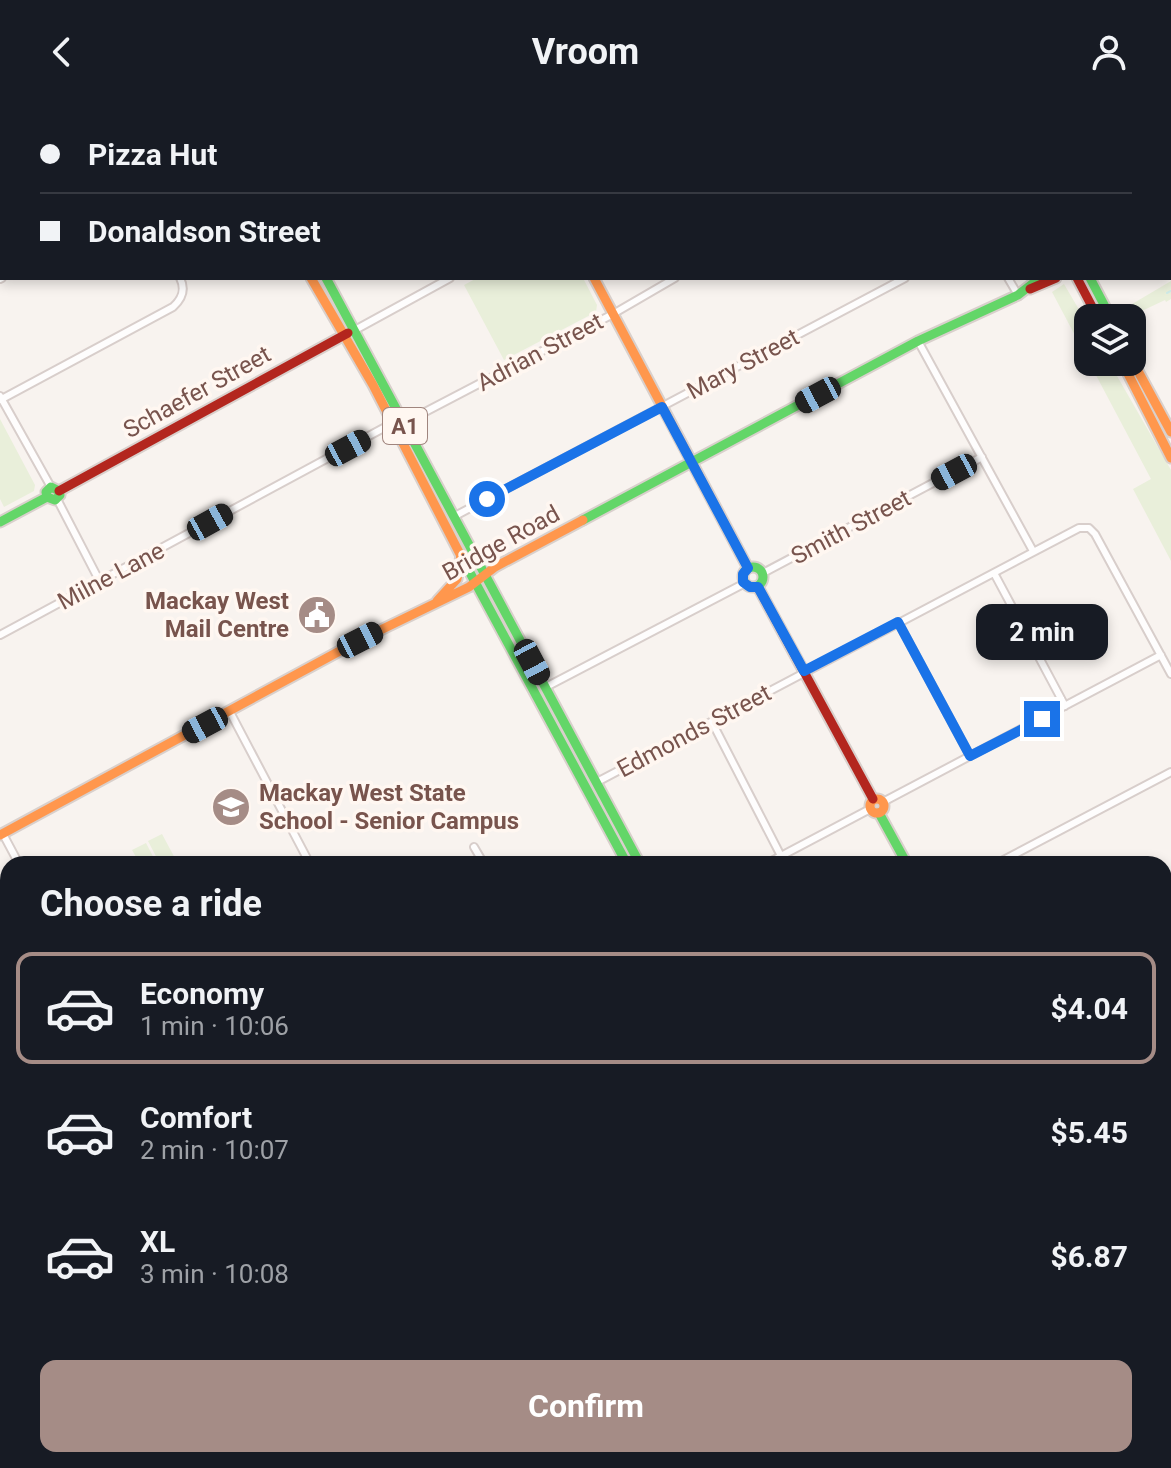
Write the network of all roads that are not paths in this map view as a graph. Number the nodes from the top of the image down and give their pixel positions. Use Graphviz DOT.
graph roads {
  1 [pos="181,280"];
  2 [pos="312,280"];
  3 [pos="327,280"];
  4 [pos="446,280"];
  5 [pos="595,280"];
  6 [pos="672,280"];
  7 [pos="901,280"];
  8 [pos="1010,280"];
  9 [pos="1037,280"];
  10 [pos="1051,280"];
  11 [pos="1078,280"];
  12 [pos="1091,280"];
  13 [pos="1021,293"];
  14 [pos="1091,304"];
  15 [pos="1104,304"];
  16 [pos="613,314"];
  17 [pos="355,330"];
  18 [pos="344,335"];
  19 [pos="918,341"];
  20 [pos="1129,376"];
  21 [pos="1141,376"];
  22 [pos="1,398"];
  23 [pos="662,407"];
  24 [pos="404,423"];
  25 [pos="391,424"];
  26 [pos="1171,432"];
  27 [pos="982,457"];
  28 [pos="1171,458"];
  29 [pos="692,463"];
  30 [pos="53,494"];
  31 [pos="453,517"];
  32 [pos="0,522"];
  33 [pos="1033,551"];
  34 [pos="461,553"];
  35 [pos="748,568"];
  36 [pos="763,573"];
  37 [pos="994,573"];
  38 [pos="485,574"];
  39 [pos="100,582"];
  40 [pos="476,582"];
  41 [pos="745,583"];
  42 [pos="758,587"];
  43 [pos="437,601"];
  44 [pos="898,622"];
  45 [pos="0,635"];
  46 [pos="1161,655"];
  47 [pos="804,671"];
  48 [pos="1171,674"];
  49 [pos="546,687"];
  50 [pos="1065,706"];
  51 [pos="230,712"];
  52 [pos="712,722"];
  53 [pos="970,756"];
  54 [pos="1171,772"];
  55 [pos="597,782"];
  56 [pos="876,806"];
  57 [pos="2,834"];
  58 [pos="474,847"];
  59 [pos="14,856"];
  60 [pos="306,856"];
  61 [pos="479,856"];
  62 [pos="623,856"];
  63 [pos="636,856"];
  64 [pos="781,856"];
  65 [pos="903,856"];
  66 [pos="1011,856"];
  1 -- 22 [label="street"];
  2 -- 18 [label="main road, A1"];
  3 -- 17 [label="main road, A1"];
  4 -- 17 [label="street"];
  5 -- 16 [label="main road"];
  6 -- 16 [label="street, Adrian Street"];
  7 -- 23 [label="street, Mary Street"];
  8 -- 13 [label="street"];
  9 -- 13 [label="main road, Bridge Road"];
  10 -- 13 [label="main road, Bridge Road"];
  11 -- 14 [label="main road"];
  12 -- 15 [label="main road"];
  13 -- 19 [label="main road, Bridge Road"];
  16 -- 23 [label="main road"];
  16 -- 24 [label="street, Adrian Street"];
  17 -- 18 [label="main road, Schaefer Street"];
  17 -- 24 [label="main road, A1"];
  18 -- 25 [label="main road, A1"];
  18 -- 30 [label="main road, Schaefer Street"];
  19 -- 27 [label="street"];
  19 -- 29 [label="main road, Bridge Road"];
  20 -- 28 [label="main road"];
  21 -- 26 [label="main road"];
  22 -- 30 [label="street"];
  23 -- 29 [label="main road"];
  23 -- 31 [label="street, Mary Street"];
  24 -- 31 [label="main road, A1"];
  25 -- 34 [label="main road, A1"];
  25 -- 39 [label="street, Milne Lane"];
  27 -- 33 [label="street"];
  27 -- 36 [label="street, Smith Street"];
  29 -- 35 [label="main road"];
  29 -- 38 [label="main road, Bridge Road"];
  30 -- 32 [label="main road, Schaefer Street"];
  30 -- 39 [label="street"];
  31 -- 38 [label="main road, A1"];
  33 -- 37 [label="street, Edmonds Street"];
  33 -- 46 [label="street, Edmonds Street"];
  34 -- 40 [label="main road, A1"];
  34 -- 43 [label="main road"];
  35 -- 36 [label="main road"];
  35 -- 41 [label="main road"];
  36 -- 42 [label="main road"];
  37 -- 44 [label="street, Edmonds Street"];
  37 -- 50 [label="street"];
  38 -- 40 [label="main road, Bridge Road"];
  38 -- 49 [label="main road, A1"];
  39 -- 45 [label="street, Milne Lane"];
  40 -- 43 [label="main road, Bridge Road"];
  40 -- 62 [label="main road, A1"];
  41 -- 42 [label="main road"];
  41 -- 49 [label="street"];
  42 -- 47 [label="main road"];
  43 -- 51 [label="main road, Bridge Road"];
  44 -- 47 [label="street, Edmonds Street"];
  44 -- 53 [label="street"];
  46 -- 48 [label="street"];
  46 -- 50 [label="street"];
  47 -- 52 [label="street, Edmonds Street"];
  47 -- 56 [label="main road"];
  49 -- 55 [label="main road, A1"];
  50 -- 53 [label="street"];
  51 -- 57 [label="main road, Bridge Road"];
  51 -- 60 [label="street"];
  52 -- 55 [label="street, Edmonds Street"];
  52 -- 64 [label="street"];
  53 -- 56 [label="street"];
  54 -- 66 [label="street"];
  55 -- 63 [label="main road, A1"];
  56 -- 64 [label="street"];
  56 -- 65 [label="main road"];
  57 -- 59 [label="street"];
  58 -- 61 [label="street"];
}
